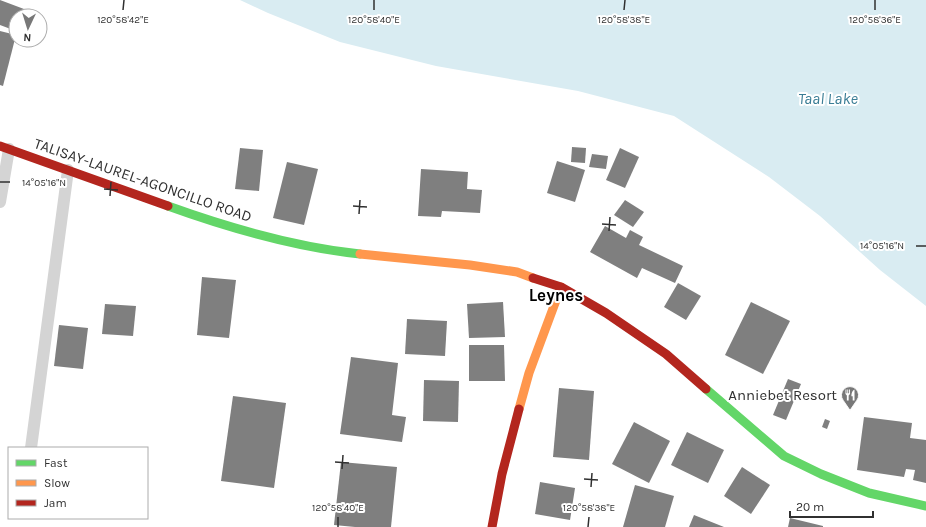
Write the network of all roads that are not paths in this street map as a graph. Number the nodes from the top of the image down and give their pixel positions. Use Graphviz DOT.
graph roads {
  1 [pos="4,147"];
  2 [pos="68,170"];
  3 [pos="0,202"];
  4 [pos="561,287"];
  5 [pos="30,447"];
  6 [pos="926,506"];
  7 [pos="492,527"];
  1 -- 2 [label="main road, TALISAY-LAUREL-AGONCILLO ROAD"];
  1 -- 3 [label="lane"];
  2 -- 4 [label="main road, TALISAY-LAUREL-AGONCILLO ROAD"];
  2 -- 5 [label="lane"];
  4 -- 6 [label="main road, TALISAY-LAUREL-AGONCILLO ROAD"];
  4 -- 7 [label="main road"];
}
